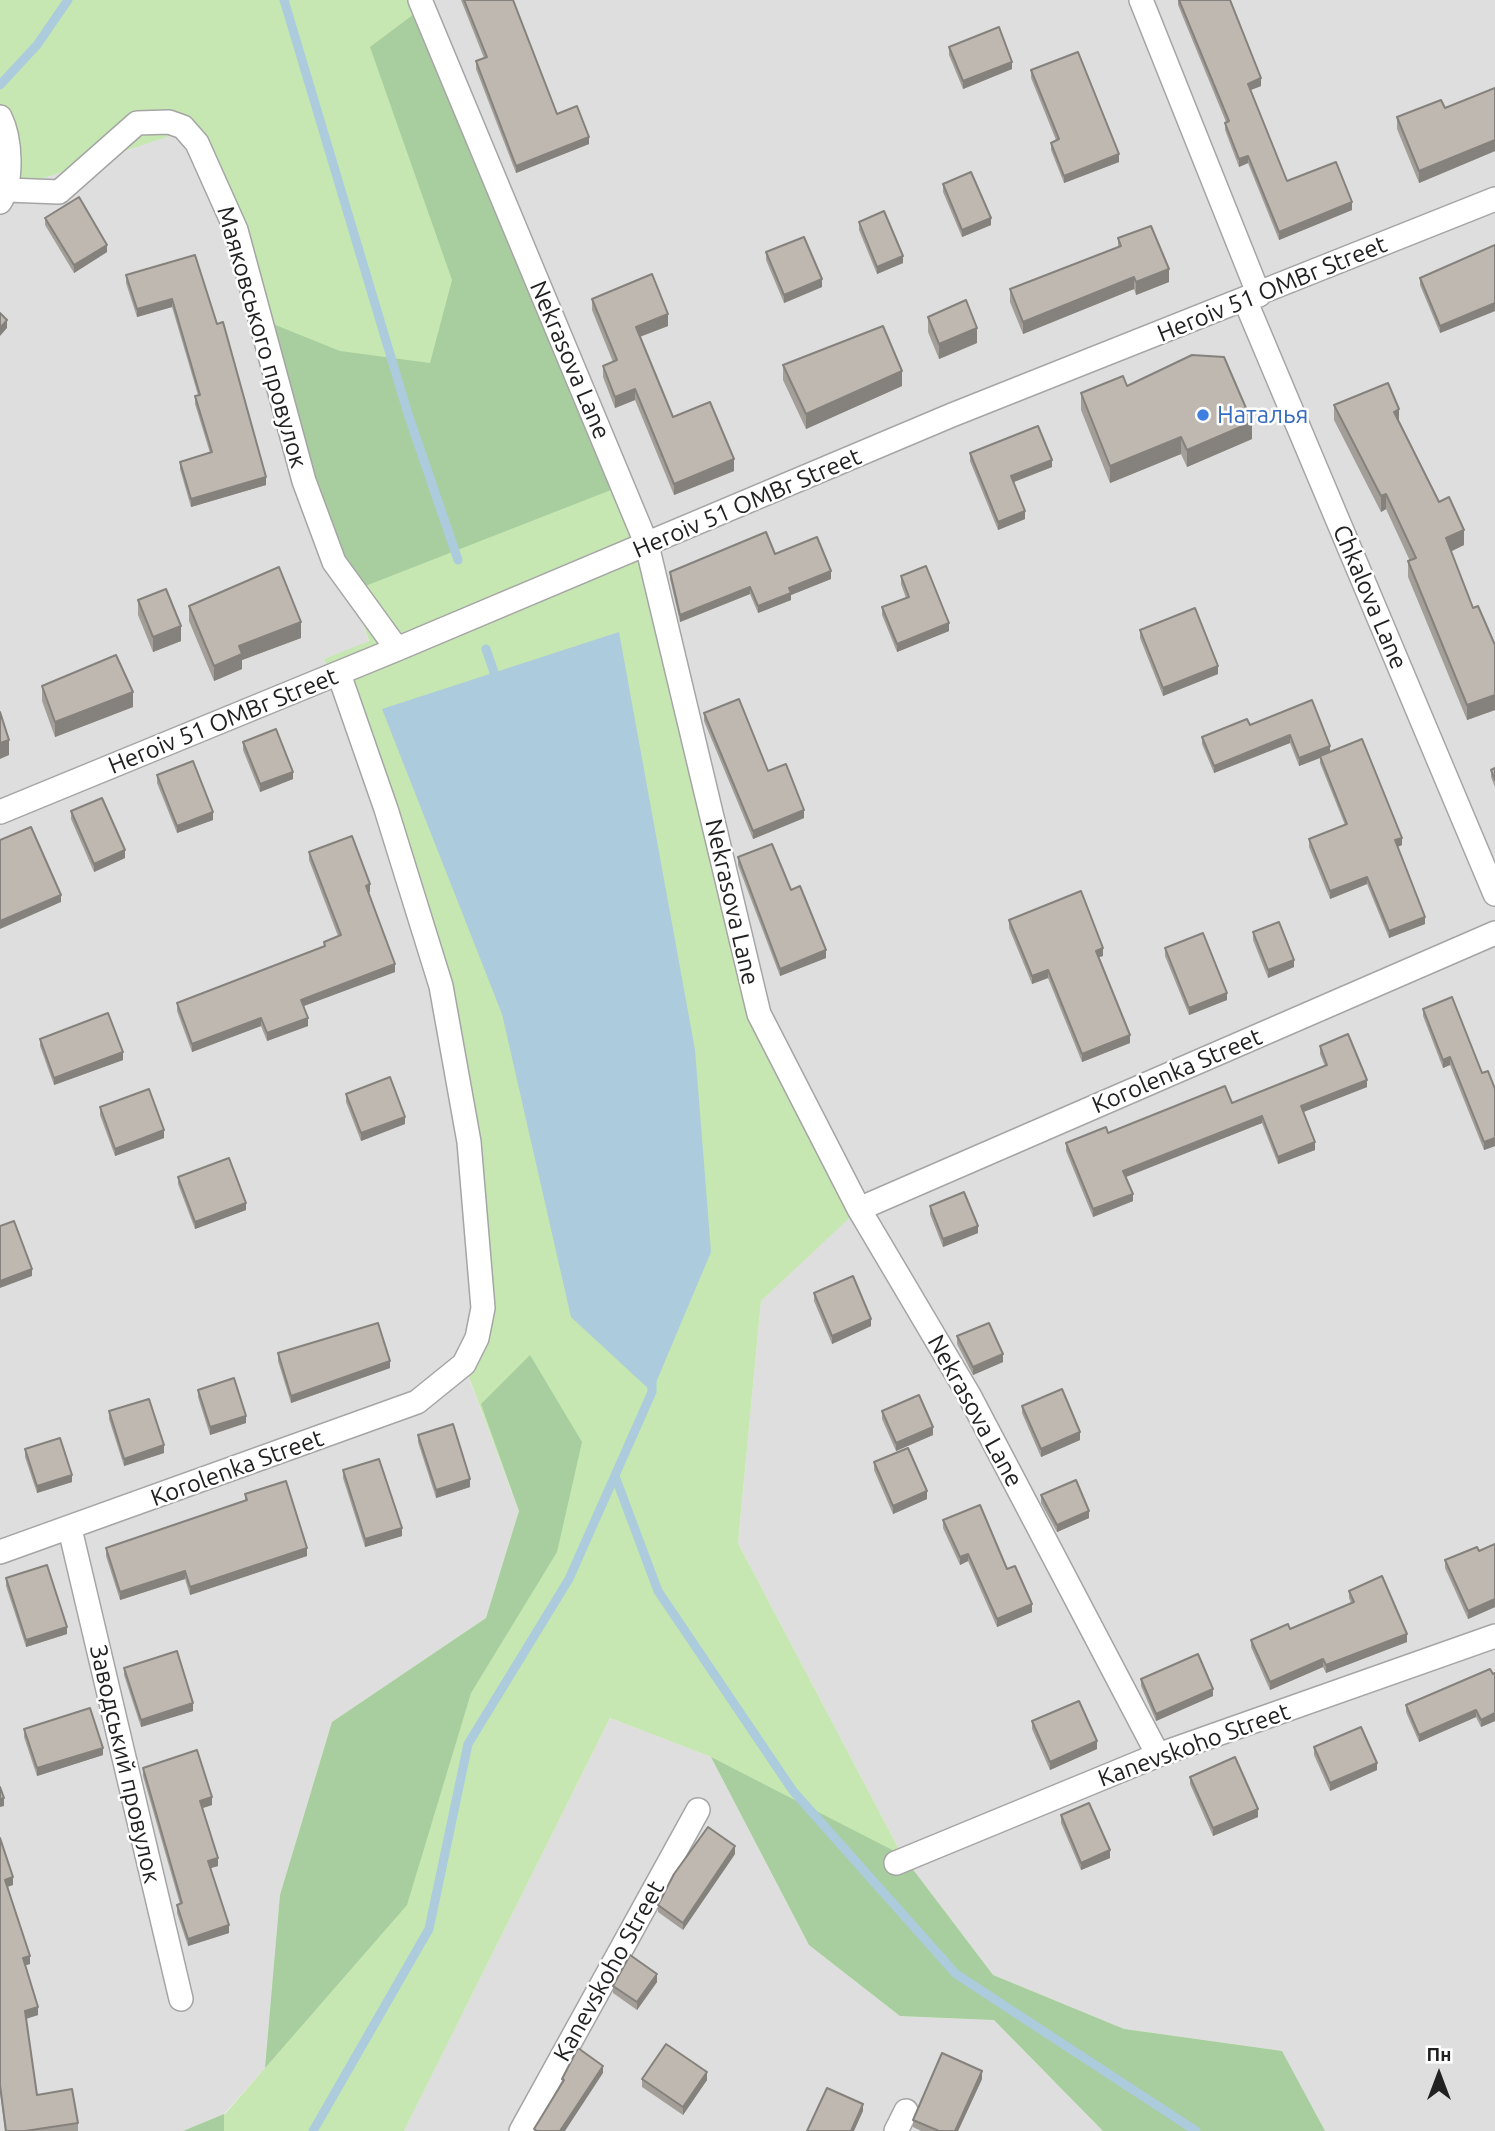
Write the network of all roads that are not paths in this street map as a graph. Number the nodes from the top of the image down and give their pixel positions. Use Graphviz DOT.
graph roads {
  1 [pos="420,0"];
  2 [pos="1141,0"];
  3 [pos="0,117"];
  4 [pos="4,196"];
  5 [pos="1495,199"];
  6 [pos="1252,298"];
  7 [pos="647,545"];
  8 [pos="397,649"];
  9 [pos="339,674"];
  10 [pos="0,811"];
  11 [pos="1495,894"];
  12 [pos="1495,933"];
  13 [pos="859,1209"];
  14 [pos="69,1529"];
  15 [pos="0,1552"];
  16 [pos="1495,1636"];
  17 [pos="1158,1755"];
  18 [pos="698,1810"];
  19 [pos="896,1863"];
  20 [pos="181,1999"];
  21 [pos="520,2131"];
  1 -- 7 [label="street, Nekrasova Lane"];
  2 -- 6 [label="street, Chkalova Lane"];
  3 -- 4 [label="street"];
  4 -- 8 [label="street, Маяковського провулок"];
  5 -- 6 [label="street, Heroiv 51 OMBr Street"];
  6 -- 7 [label="street, Heroiv 51 OMBr Street"];
  6 -- 11 [label="street, Chkalova Lane"];
  7 -- 8 [label="street, Heroiv 51 OMBr Street"];
  7 -- 13 [label="street, Nekrasova Lane"];
  8 -- 9 [label="street, Heroiv 51 OMBr Street"];
  9 -- 10 [label="street, Heroiv 51 OMBr Street"];
  9 -- 14 [label="street, Korolenka Street"];
  12 -- 13 [label="street, Korolenka Street"];
  13 -- 17 [label="street, Nekrasova Lane"];
  14 -- 15 [label="street, Korolenka Street"];
  14 -- 20 [label="street, Заводський провулок"];
  16 -- 17 [label="street, Kanevskoho Street"];
  17 -- 19 [label="street, Kanevskoho Street"];
  18 -- 21 [label="street, Kanevskoho Street"];
}
